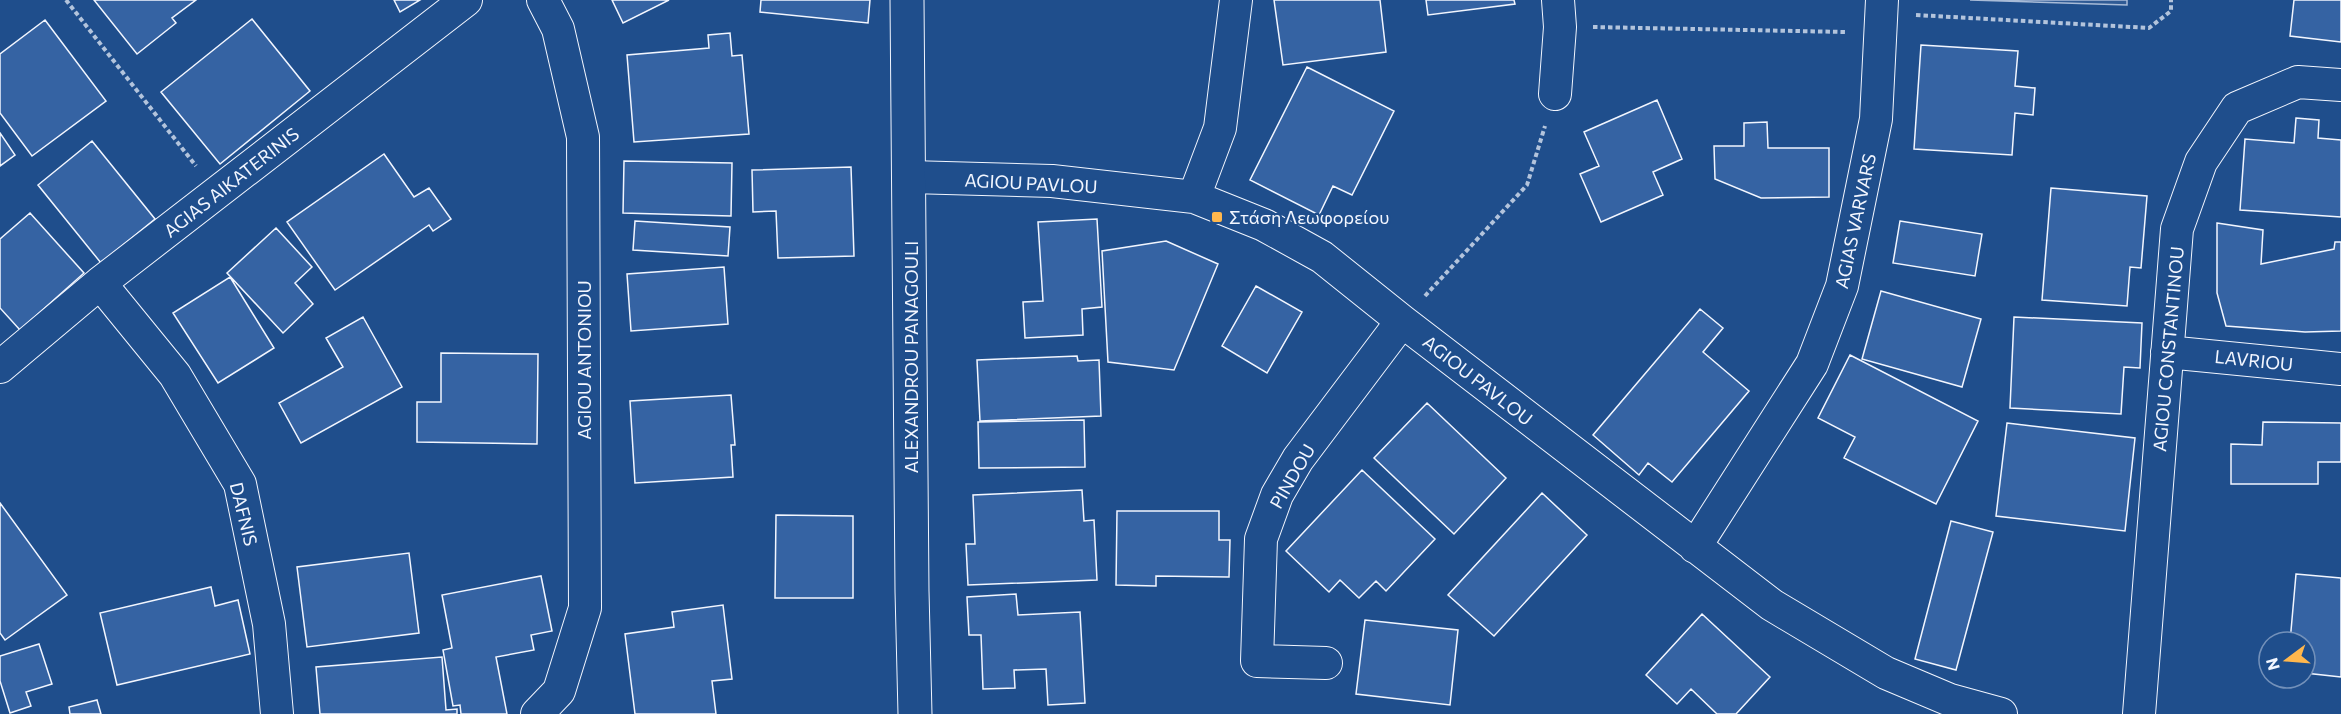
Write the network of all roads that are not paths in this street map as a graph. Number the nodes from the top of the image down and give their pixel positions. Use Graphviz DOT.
graph roads {
  1 [pos="466,0"];
  2 [pos="543,0"];
  3 [pos="907,0"];
  4 [pos="1236,0"];
  5 [pos="1559,13"];
  6 [pos="1881,15"];
  7 [pos="2341,85"];
  8 [pos="1555,94"];
  9 [pos="910,177"];
  10 [pos="1194,197"];
  11 [pos="100,283"];
  12 [pos="1402,321"];
  13 [pos="2167,352"];
  14 [pos="0,367"];
  15 [pos="2341,369"];
  16 [pos="1695,547"];
  17 [pos="1326,663"];
  18 [pos="277,714"];
  19 [pos="537,714"];
  20 [pos="915,714"];
  21 [pos="2001,714"];
  22 [pos="2139,714"];
  1 -- 11 [label="street, AGIAS AIKATERINIS"];
  2 -- 19 [label="street, AGIOU ANTONIOU"];
  3 -- 9 [label="street, ALEXANDROU PANAGOULI"];
  4 -- 10 [label="street"];
  5 -- 8 [label="street"];
  6 -- 16 [label="street, AGIAS VARVARS"];
  7 -- 13 [label="street, AGIOU CONSTANTINOU"];
  9 -- 10 [label="street, AGIOU PAVLOU"];
  9 -- 20 [label="street, ALEXANDROU PANAGOULI"];
  10 -- 12 [label="street, AGIOU PAVLOU"];
  11 -- 14 [label="street, AGIAS AIKATERINIS"];
  11 -- 18 [label="street, DAFNIS"];
  12 -- 16 [label="street, AGIOU PAVLOU"];
  12 -- 17 [label="street, PINDOU"];
  13 -- 15 [label="street, LAVRIOU"];
  13 -- 22 [label="street, AGIOU CONSTANTINOU"];
  16 -- 21 [label="street, AGIOU PAVLOU"];
}
